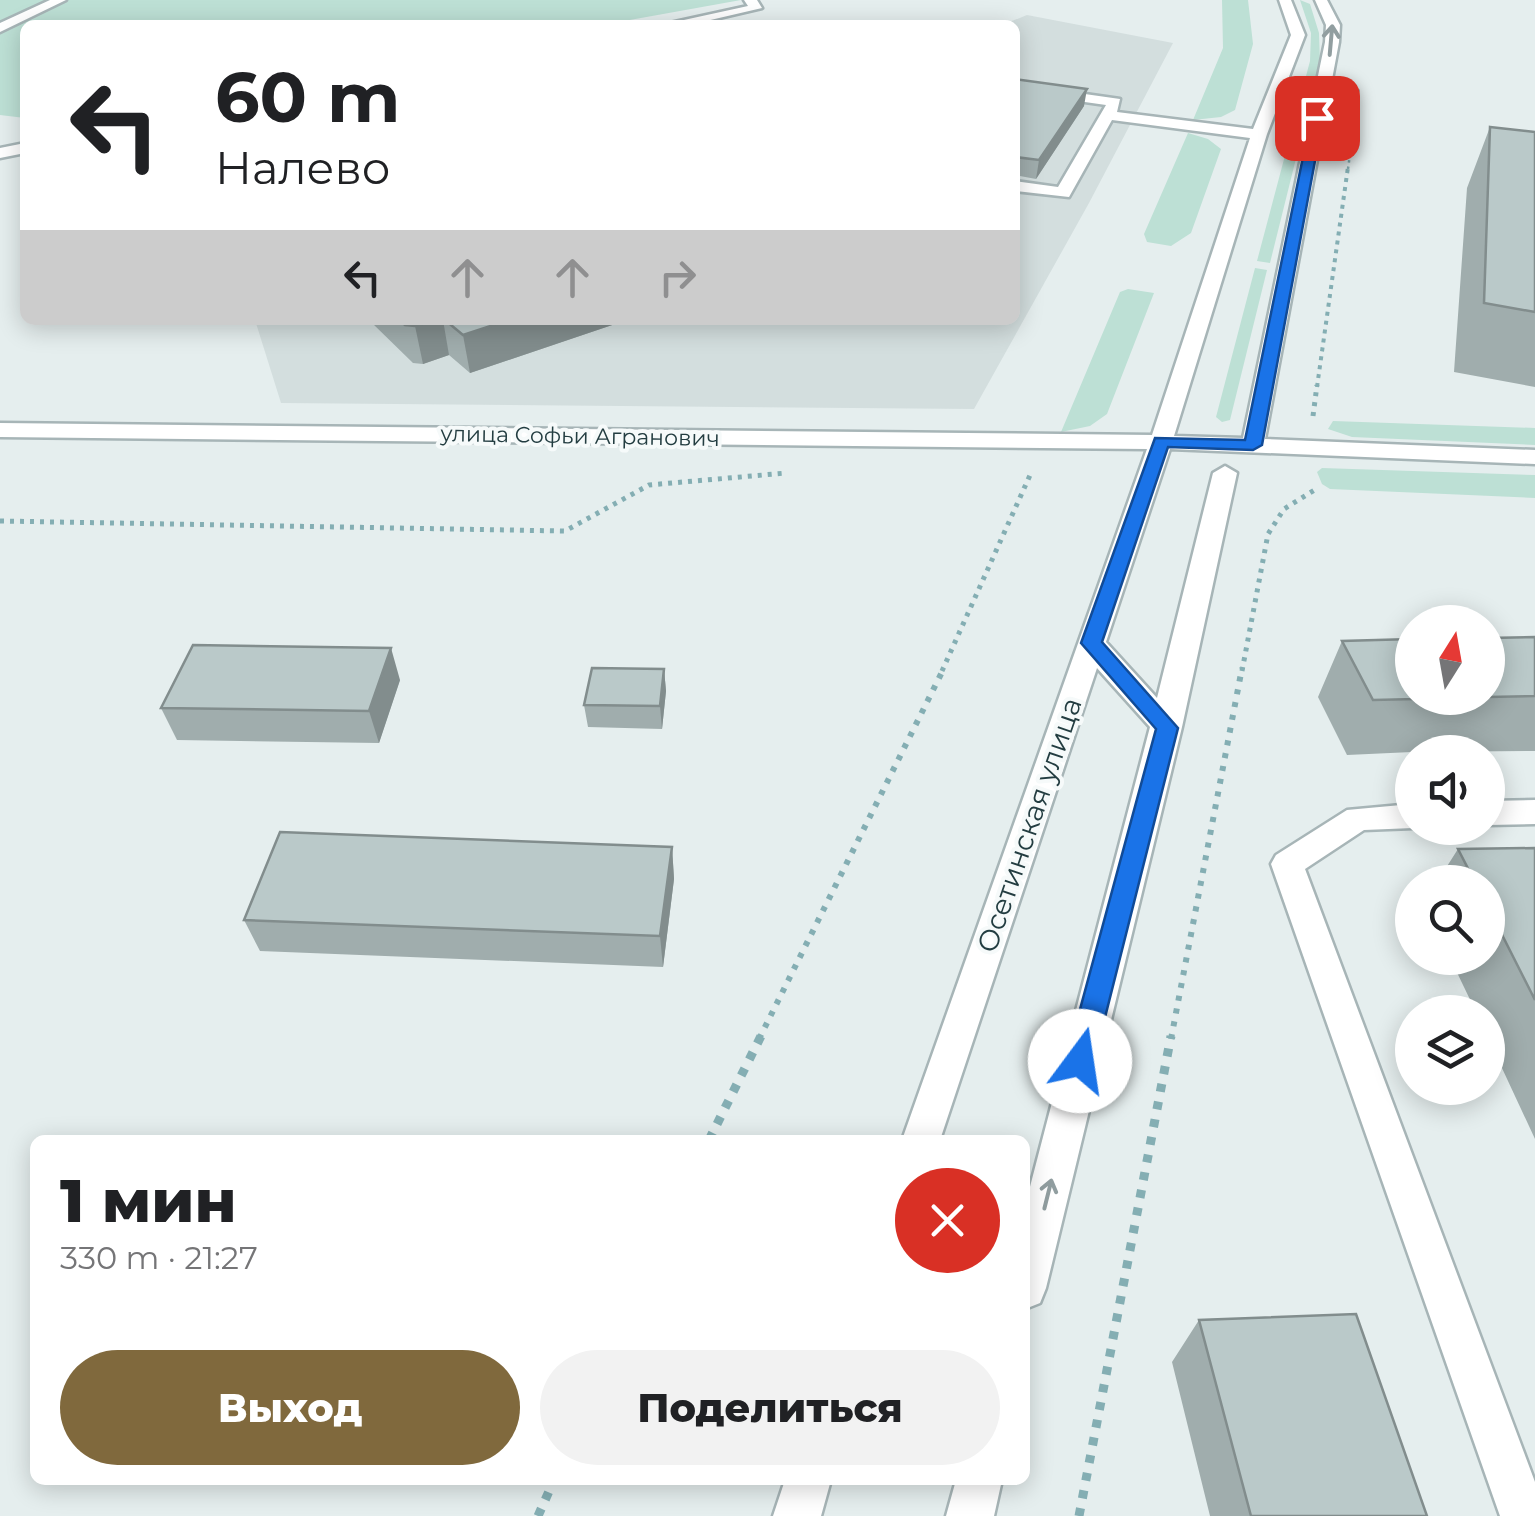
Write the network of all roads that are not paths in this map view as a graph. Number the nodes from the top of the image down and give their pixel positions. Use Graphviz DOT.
graph roads {
  1 [pos="60,0"];
  2 [pos="1285,0"];
  3 [pos="1321,0"];
  4 [pos="753,4"];
  5 [pos="688,20"];
  6 [pos="0,28"];
  7 [pos="1020,89"];
  8 [pos="1108,116"];
  9 [pos="1258,134"];
  10 [pos="1020,187"];
  11 [pos="0,430"];
  12 [pos="1161,442"];
  13 [pos="1253,445"];
  14 [pos="1535,457"];
  15 [pos="1225,473"];
  16 [pos="1091,643"];
  17 [pos="1167,728"];
  18 [pos="1535,812"];
  19 [pos="1505,813"];
  20 [pos="1395,817"];
  21 [pos="923,1135"];
  22 [pos="1030,1267"];
  23 [pos="806,1485"];
  24 [pos="978,1485"];
  25 [pos="797,1516"];
  26 [pos="970,1516"];
  27 [pos="1524,1516"];
  1 -- 6 [label="street"];
  2 -- 9 [label="street, Осетинская улица"];
  13 -- 3 [label="street, one-way"];
  4 -- 5 [label="street"];
  7 -- 8 [label="street"];
  8 -- 9 [label="street"];
  8 -- 10 [label="street"];
  9 -- 12 [label="street, Осетинская улица"];
  11 -- 12 [label="street, улица Софьи Агранович"];
  12 -- 13 [label="street, улица Софьи Агранович"];
  12 -- 16 [label="street, Осетинская улица"];
  13 -- 14 [label="street, улица Софьи Агранович"];
  15 -- 17 [label="street"];
  16 -- 17 [label="street"];
  16 -- 21 [label="street, Осетинская улица"];
  22 -- 17 [label="street, one-way"];
  18 -- 19 [label="street"];
  20 -- 27 [label="street"];
  23 -- 25 [label="street"];
  24 -- 26 [label="street"];
}
